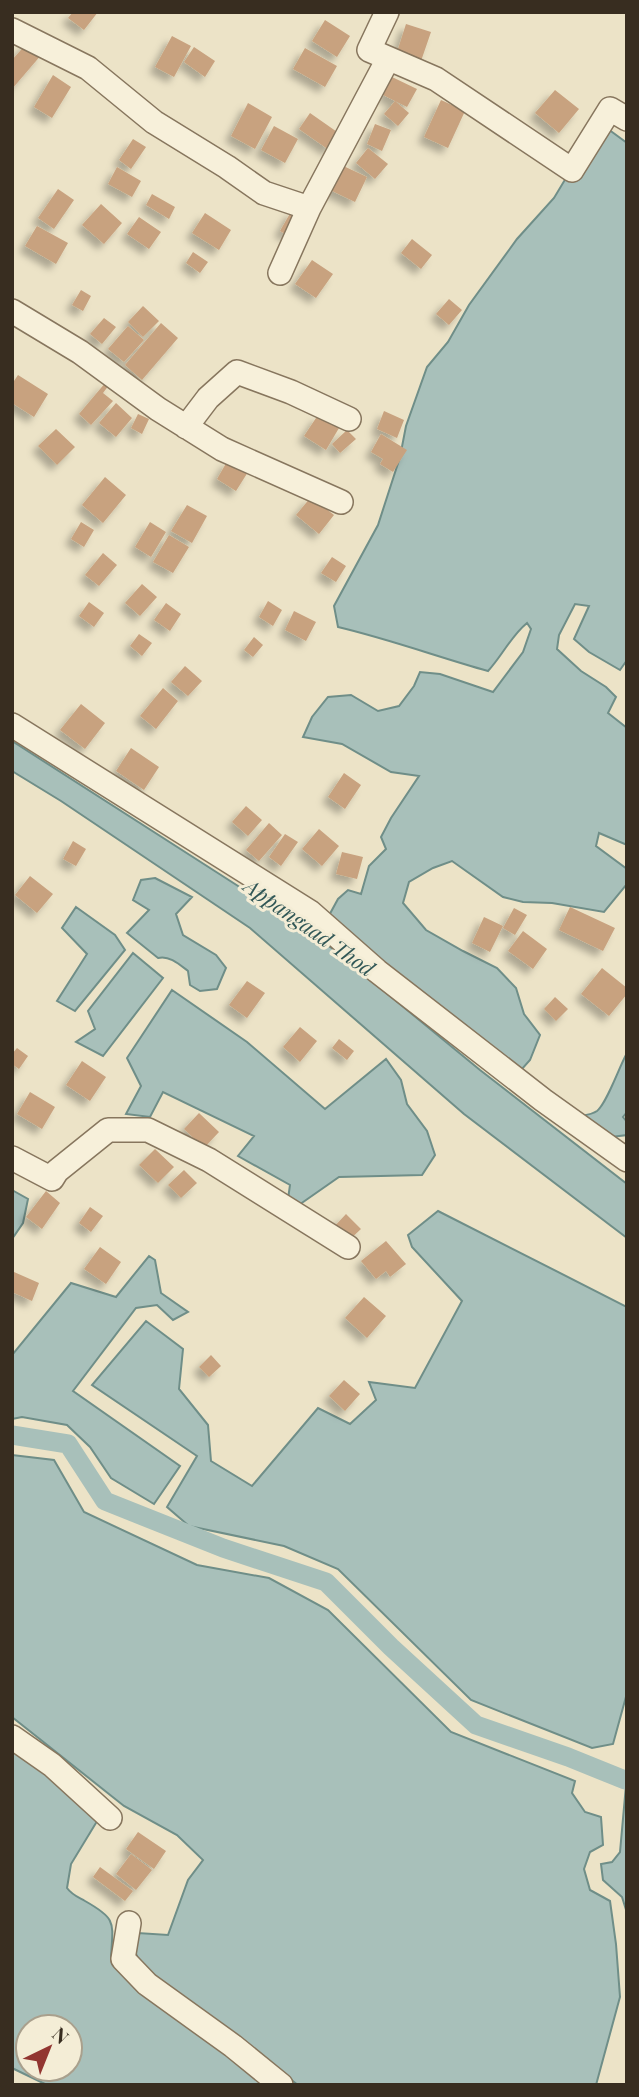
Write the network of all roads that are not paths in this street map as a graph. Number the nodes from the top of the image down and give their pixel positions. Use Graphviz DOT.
graph roads {
  1 [pos="387,12"];
  2 [pos="12,30"];
  3 [pos="388,59"];
  4 [pos="627,119"];
  5 [pos="309,208"];
  6 [pos="280,273"];
  7 [pos="12,311"];
  8 [pos="349,419"];
  9 [pos="186,427"];
  10 [pos="341,502"];
  11 [pos="12,724"];
  12 [pos="12,1158"];
  13 [pos="627,1160"];
  14 [pos="348,1247"];
  15 [pos="12,1737"];
  16 [pos="110,1818"];
  17 [pos="129,1923"];
  18 [pos="281,2085"];
  1 -- 3 [label="street"];
  2 -- 5 [label="street"];
  3 -- 4 [label="street"];
  3 -- 5 [label="street"];
  5 -- 6 [label="street"];
  7 -- 9 [label="street"];
  8 -- 9 [label="street"];
  9 -- 10 [label="street"];
  11 -- 13 [label="street"];
  12 -- 14 [label="street"];
  15 -- 16 [label="street"];
  17 -- 18 [label="street"];
}
